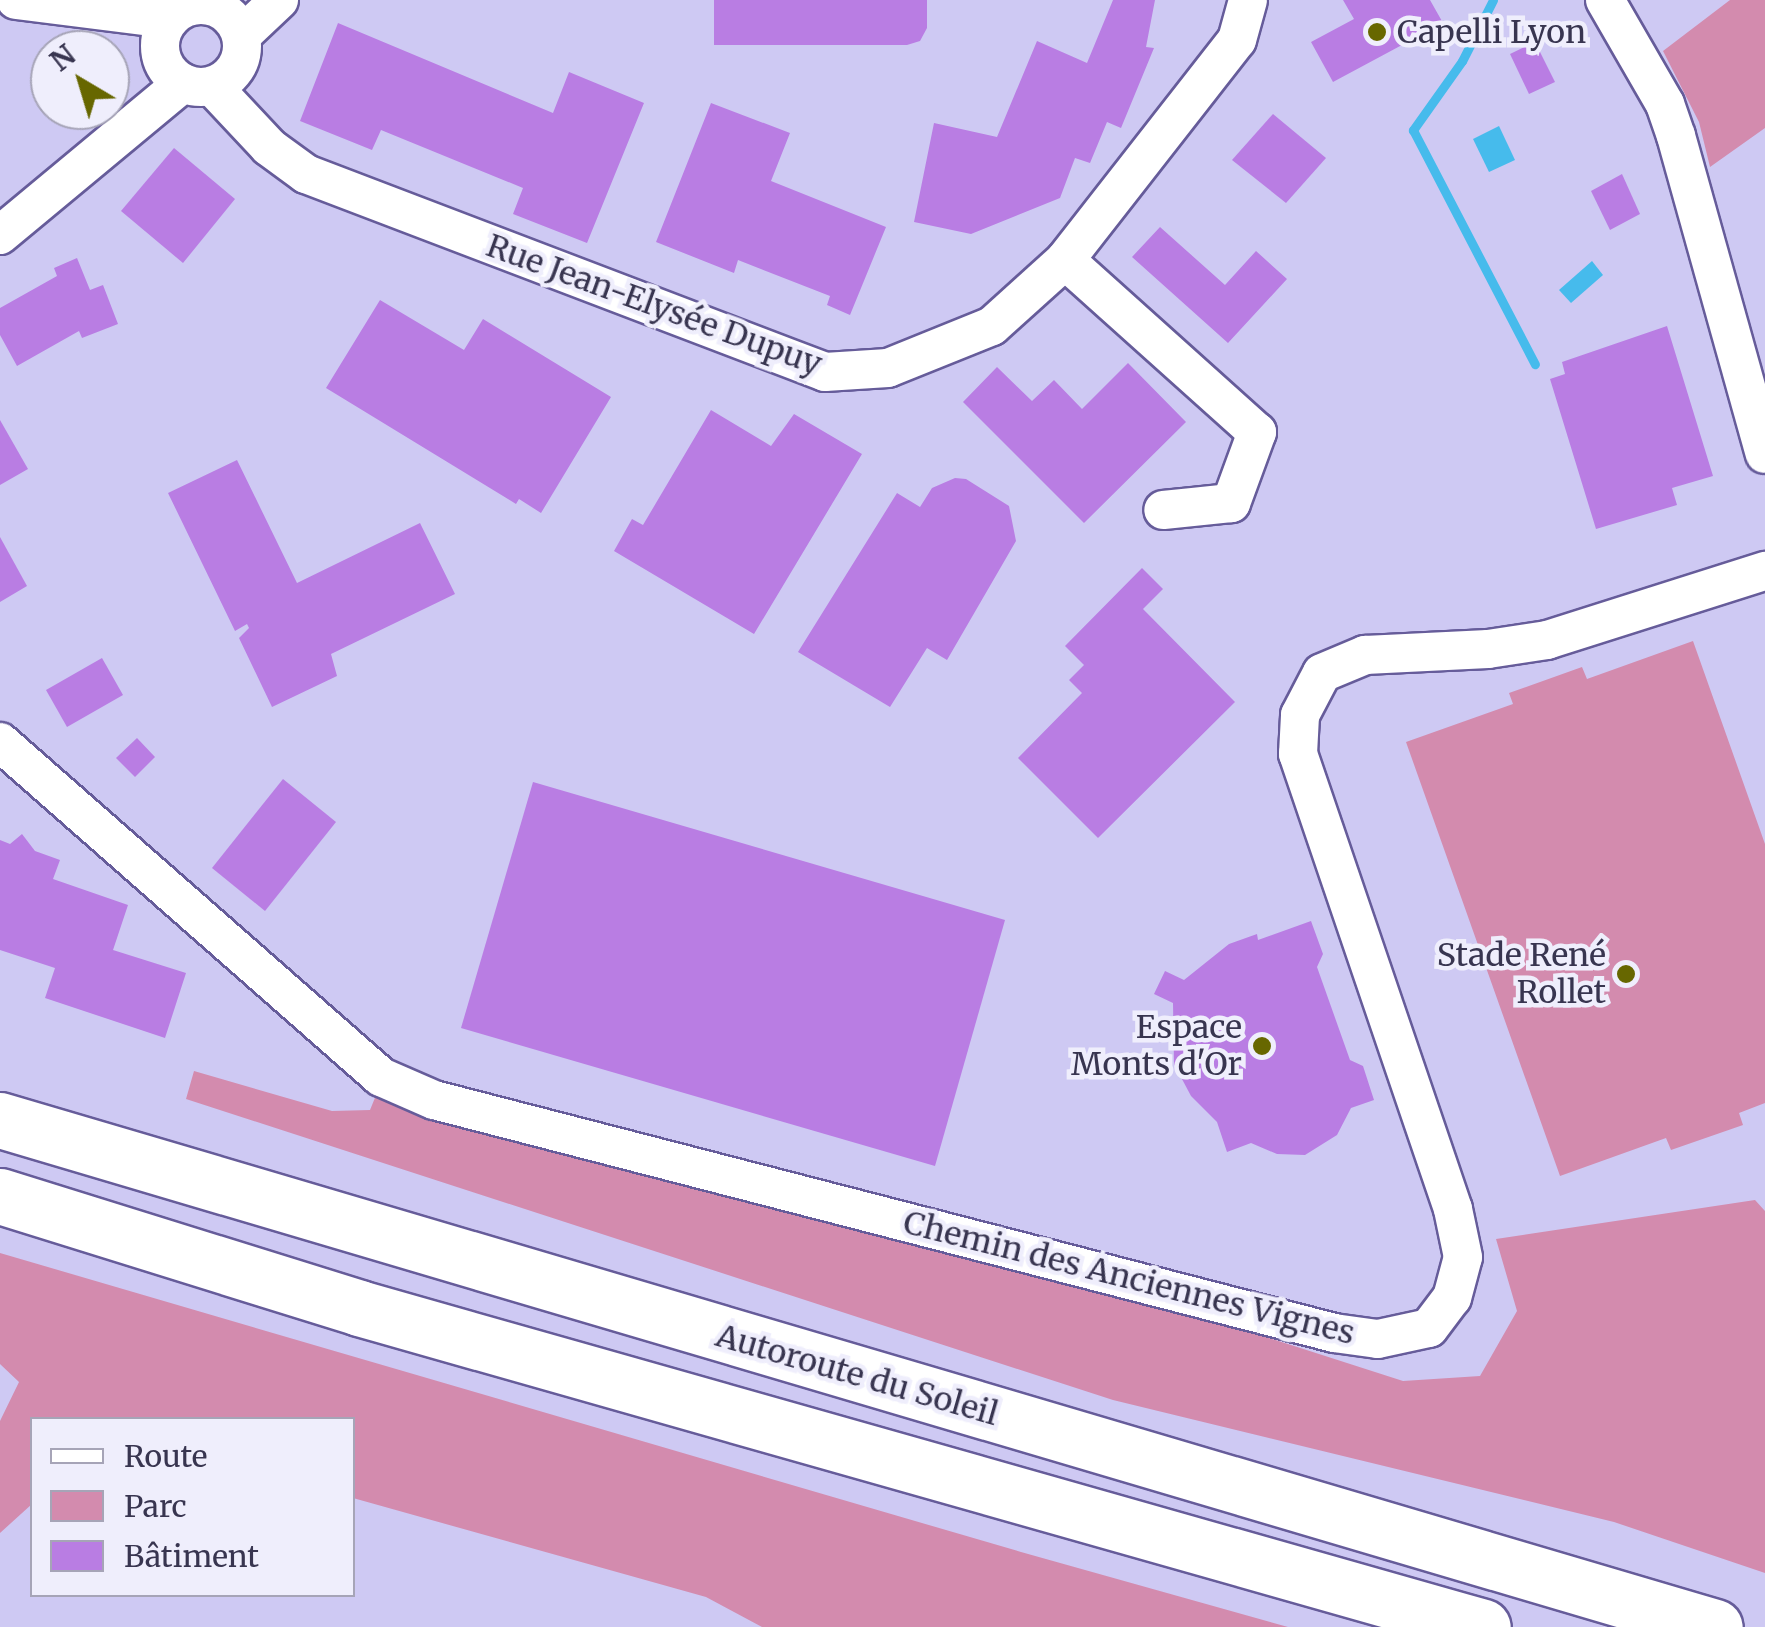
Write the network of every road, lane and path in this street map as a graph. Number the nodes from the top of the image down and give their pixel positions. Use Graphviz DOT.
graph roads {
  1 [pos="16,0"];
  2 [pos="280,0"];
  3 [pos="1248,0"];
  4 [pos="1618,5"];
  5 [pos="240,16"];
  6 [pos="165,31"];
  7 [pos="209,81"];
  8 [pos="0,235"];
  9 [pos="1065,260"];
  10 [pos="1765,454"];
  11 [pos="1164,510"];
  12 [pos="1765,571"];
  13 [pos="0,742"];
  14 [pos="0,1088"];
  15 [pos="0,1120"];
  16 [pos="0,1196"];
  17 [pos="283,1201"];
  18 [pos="0,1221"];
  19 [pos="360,1308"];
  20 [pos="1483,1627"];
  21 [pos="1715,1627"];
  1 -- 6 [label="street"];
  2 -- 5 [label="street"];
  3 -- 9 [label="street, Rue Jean-Elysée Dupuy"];
  4 -- 10 [label="street"];
  5 -- 6 [label="street"];
  5 -- 7 [label="street"];
  6 -- 7 [label="street"];
  7 -- 8 [label="street"];
  7 -- 9 [label="street, Rue Jean-Elysée Dupuy"];
  9 -- 11 [label="street"];
  12 -- 13 [label="street, Chemin des Anciennes Vignes"];
  14 -- 17 [label="highway"];
  15 -- 17 [label="highway, Autoroute du Soleil"];
  16 -- 19 [label="highway"];
  17 -- 21 [label="highway, Autoroute du Soleil"];
  18 -- 19 [label="highway"];
  19 -- 20 [label="highway"];
}
